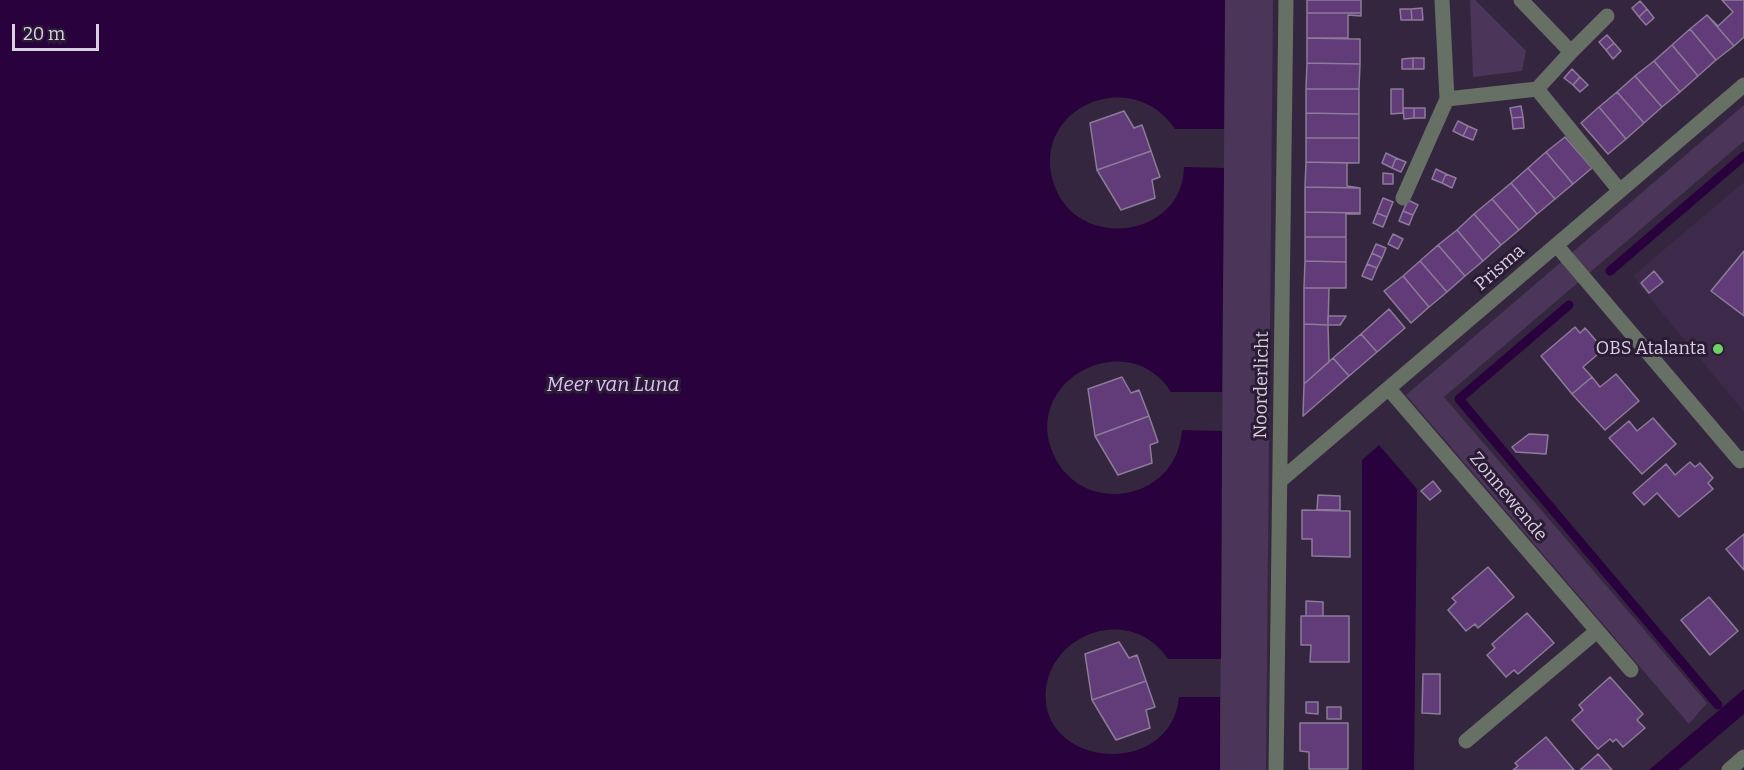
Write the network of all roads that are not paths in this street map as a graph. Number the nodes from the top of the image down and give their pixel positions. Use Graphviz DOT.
graph roads {
  1 [pos="1286,0"];
  2 [pos="1442,0"];
  3 [pos="1521,0"];
  4 [pos="1607,16"];
  5 [pos="1571,52"];
  6 [pos="1744,86"];
  7 [pos="1537,89"];
  8 [pos="1447,99"];
  9 [pos="1620,191"];
  10 [pos="1403,198"];
  11 [pos="1557,246"];
  12 [pos="1389,389"];
  13 [pos="1744,458"];
  14 [pos="1281,480"];
  15 [pos="1597,632"];
  16 [pos="1630,670"];
  17 [pos="1466,741"];
  18 [pos="1744,757"];
  19 [pos="1276,770"];
  20 [pos="1729,770"];
  1 -- 14 [label="street, Noorderlicht"];
  2 -- 8 [label="street"];
  3 -- 5 [label="street"];
  4 -- 5 [label="street"];
  5 -- 7 [label="street"];
  6 -- 9 [label="street, Prisma"];
  7 -- 8 [label="street"];
  7 -- 9 [label="street"];
  8 -- 10 [label="street"];
  9 -- 11 [label="street, Prisma"];
  11 -- 12 [label="street, Prisma"];
  11 -- 13 [label="street"];
  12 -- 14 [label="street, Prisma"];
  12 -- 15 [label="street, Zonnewende"];
  14 -- 19 [label="street, Noorderlicht"];
  15 -- 16 [label="street, Zonnewende"];
  15 -- 17 [label="street"];
  18 -- 20 [label="street"];
}
